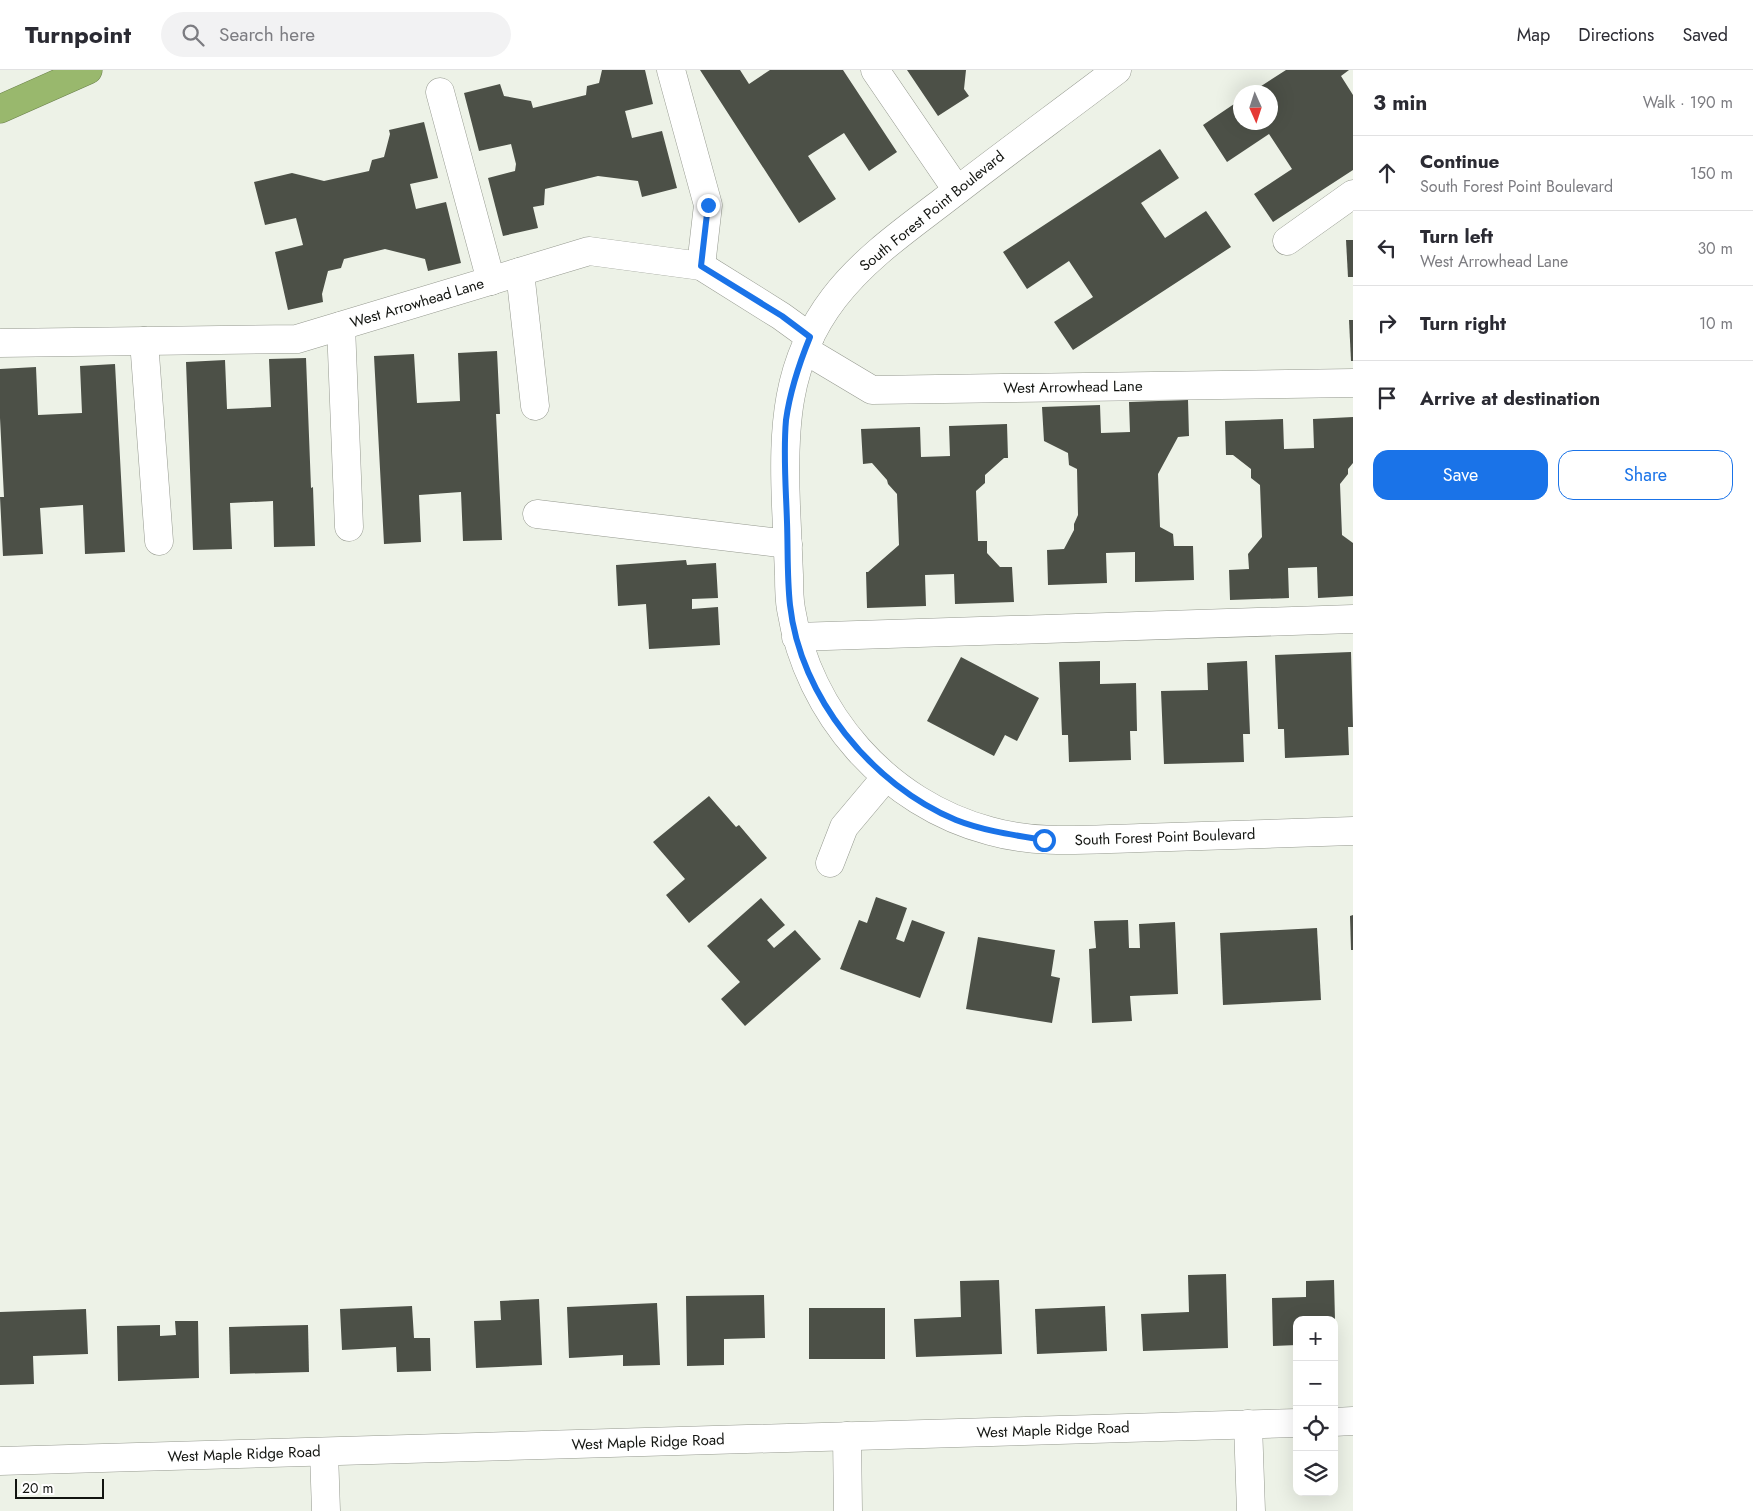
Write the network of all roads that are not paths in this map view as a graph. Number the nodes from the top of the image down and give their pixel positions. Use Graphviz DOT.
graph roads {
  1 [pos="88,70"];
  2 [pos="671,70"];
  3 [pos="875,70"];
  4 [pos="1117,70"];
  5 [pos="440,92"];
  6 [pos="0,109"];
  7 [pos="958,190"];
  8 [pos="1353,194"];
  9 [pos="1288,241"];
  10 [pos="701,266"];
  11 [pos="520,272"];
  12 [pos="490,281"];
  13 [pos="340,326"];
  14 [pos="144,341"];
  15 [pos="0,343"];
  16 [pos="807,344"];
  17 [pos="1353,383"];
  18 [pos="535,406"];
  19 [pos="537,514"];
  20 [pos="348,527"];
  21 [pos="159,541"];
  22 [pos="788,544"];
  23 [pos="1353,619"];
  24 [pos="796,637"];
  25 [pos="886,777"];
  26 [pos="1353,831"];
  27 [pos="830,863"];
  28 [pos="1338,1422"];
  29 [pos="1353,1422"];
  30 [pos="1293,1423"];
  31 [pos="1248,1424"];
  32 [pos="847,1436"];
  33 [pos="324,1452"];
  34 [pos="0,1461"];
  35 [pos="326,1511"];
  36 [pos="848,1511"];
  37 [pos="1251,1511"];
  1 -- 6 [label="highway"];
  2 -- 10 [label="street"];
  3 -- 7 [label="street"];
  4 -- 7 [label="street, South Forest Point Boulevard"];
  5 -- 12 [label="street"];
  7 -- 16 [label="street, South Forest Point Boulevard"];
  8 -- 9 [label="street"];
  10 -- 11 [label="street, West Arrowhead Lane"];
  10 -- 16 [label="street, West Arrowhead Lane"];
  11 -- 12 [label="street, West Arrowhead Lane"];
  11 -- 18 [label="street"];
  12 -- 13 [label="street, West Arrowhead Lane"];
  13 -- 14 [label="street, West Arrowhead Lane"];
  13 -- 20 [label="street"];
  14 -- 15 [label="street, West Arrowhead Lane"];
  14 -- 21 [label="street"];
  16 -- 17 [label="street, West Arrowhead Lane"];
  16 -- 22 [label="street, South Forest Point Boulevard"];
  19 -- 22 [label="street"];
  22 -- 24 [label="street, South Forest Point Boulevard"];
  23 -- 24 [label="street"];
  24 -- 25 [label="street, South Forest Point Boulevard"];
  25 -- 26 [label="street, South Forest Point Boulevard"];
  25 -- 27 [label="street"];
  28 -- 29 [label="street"];
  30 -- 31 [label="street, West Maple Ridge Road"];
  31 -- 32 [label="street, West Maple Ridge Road"];
  31 -- 37 [label="street"];
  32 -- 33 [label="street, West Maple Ridge Road"];
  32 -- 36 [label="street"];
  33 -- 34 [label="street, West Maple Ridge Road"];
  33 -- 35 [label="street"];
}
